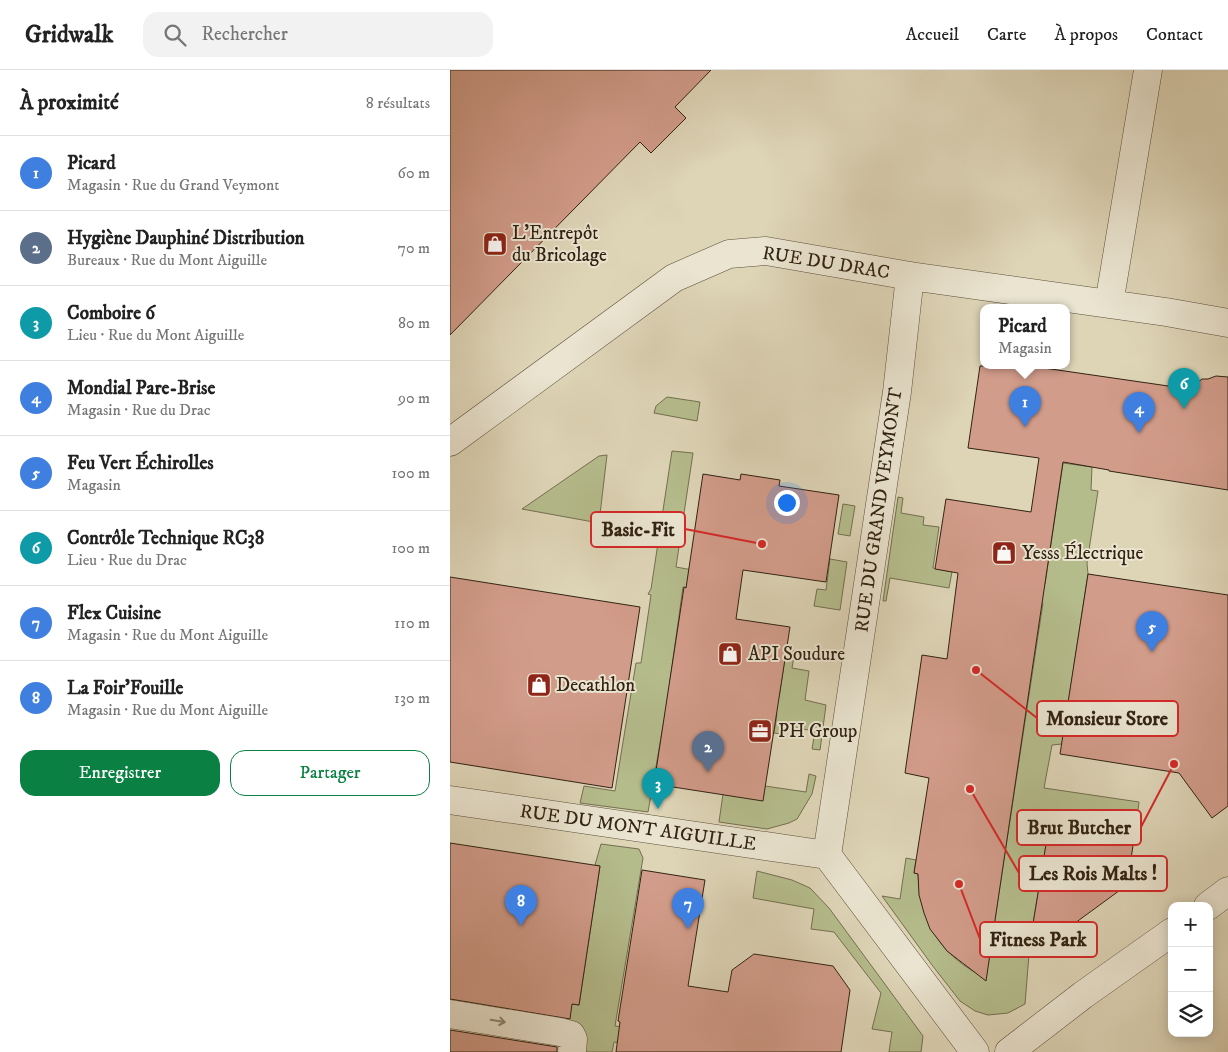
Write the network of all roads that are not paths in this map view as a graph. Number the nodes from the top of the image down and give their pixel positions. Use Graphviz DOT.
graph roads {
  1 [pos="1148,70"];
  2 [pos="910,276"];
  3 [pos="1109,304"];
  4 [pos="1228,323"];
  5 [pos="450,442"];
  6 [pos="450,800"];
  7 [pos="827,856"];
  8 [pos="1228,891"];
  9 [pos="1213,902"];
  10 [pos="1168,935"];
  11 [pos="450,1014"];
  12 [pos="572,1052"];
  13 [pos="975,1052"];
  14 [pos="1009,1052"];
  1 -- 3 [label="street"];
  2 -- 3 [label="street, RUE DU DRAC"];
  2 -- 5 [label="street, RUE DU DRAC"];
  2 -- 7 [label="street, RUE DU GRAND VEYMONT"];
  3 -- 4 [label="street, RUE DU DRAC"];
  6 -- 7 [label="street, RUE DU MONT AIGUILLE"];
  7 -- 13 [label="street"];
  8 -- 9 [label="street"];
  10 -- 14 [label="street"];
  11 -- 12 [label="street, one-way"];
}
